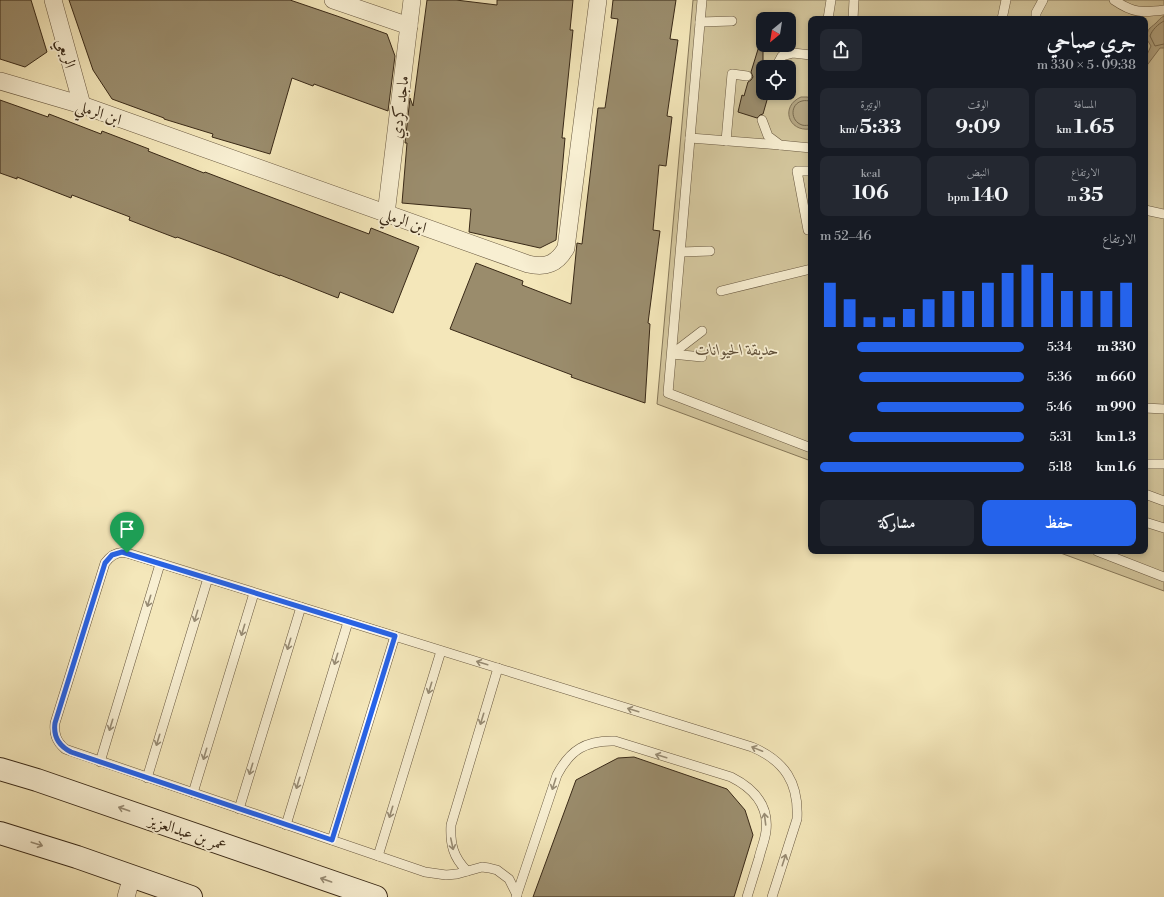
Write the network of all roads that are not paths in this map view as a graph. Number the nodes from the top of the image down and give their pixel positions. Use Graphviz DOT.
graph roads {
  1 [pos="53,0"];
  2 [pos="333,0"];
  3 [pos="412,0"];
  4 [pos="598,0"];
  5 [pos="702,0"];
  6 [pos="831,0"];
  7 [pos="854,0"];
  8 [pos="1006,0"];
  9 [pos="1032,0"];
  10 [pos="1114,0"];
  11 [pos="1042,3"];
  12 [pos="1126,8"];
  13 [pos="1164,10"];
  14 [pos="828,16"];
  15 [pos="853,16"];
  16 [pos="1003,16"];
  17 [pos="1036,16"];
  18 [pos="1130,16"];
  19 [pos="732,21"];
  20 [pos="700,22"];
  21 [pos="409,26"];
  22 [pos="808,55"];
  23 [pos="780,60"];
  24 [pos="747,76"];
  25 [pos="0,81"];
  26 [pos="82,105"];
  27 [pos="762,120"];
  28 [pos="690,138"];
  29 [pos="726,141"];
  30 [pos="780,145"];
  31 [pos="808,148"];
  32 [pos="808,171"];
  33 [pos="1148,211"];
  34 [pos="386,214"];
  35 [pos="1164,214"];
  36 [pos="808,230"];
  37 [pos="710,251"];
  38 [pos="681,252"];
  39 [pos="808,270"];
  40 [pos="721,291"];
  41 [pos="702,331"];
  42 [pos="672,354"];
  43 [pos="702,357"];
  44 [pos="1148,408"];
  45 [pos="1164,408"];
  46 [pos="808,447"];
  47 [pos="1148,464"];
  48 [pos="1164,464"];
  49 [pos="1148,495"];
  50 [pos="1164,501"];
  51 [pos="1148,523"];
  52 [pos="1164,528"];
  53 [pos="1105,554"];
  54 [pos="160,564"];
  55 [pos="1164,577"];
  56 [pos="208,578"];
  57 [pos="254,593"];
  58 [pos="301,607"];
  59 [pos="348,622"];
  60 [pos="395,636"];
  61 [pos="441,651"];
  62 [pos="498,668"];
  63 [pos="100,762"];
  64 [pos="0,769"];
  65 [pos="147,778"];
  66 [pos="193,793"];
  67 [pos="239,809"];
  68 [pos="286,825"];
  69 [pos="0,833"];
  70 [pos="332,840"];
  71 [pos="378,856"];
  72 [pos="467,871"];
  73 [pos="132,876"];
  74 [pos="517,896"];
  75 [pos="126,897"];
  76 [pos="191,897"];
  77 [pos="376,897"];
  78 [pos="747,897"];
  79 [pos="772,897"];
  1 -- 26 [label="street, الربعي"];
  2 -- 21 [label="street"];
  3 -- 21 [label="street, ماجد كردي"];
  4 -- 34 [label="street, ابن الرملي"];
  5 -- 20 [label="lane"];
  6 -- 14 [label="lane"];
  7 -- 15 [label="lane"];
  8 -- 16 [label="lane"];
  9 -- 11 [label="lane"];
  10 -- 12 [label="lane"];
  11 -- 17 [label="lane"];
  12 -- 13 [label="lane"];
  12 -- 18 [label="lane"];
  19 -- 20 [label="lane"];
  20 -- 28 [label="lane"];
  21 -- 34 [label="street, ماجد كردي"];
  22 -- 23 [label="lane"];
  24 -- 29 [label="lane"];
  25 -- 26 [label="street, ابن الرملي"];
  26 -- 34 [label="street, ابن الرملي"];
  27 -- 30 [label="lane"];
  28 -- 29 [label="lane"];
  28 -- 38 [label="lane"];
  29 -- 30 [label="lane"];
  30 -- 31 [label="lane"];
  32 -- 36 [label="lane"];
  33 -- 35 [label="lane"];
  37 -- 38 [label="lane"];
  38 -- 42 [label="lane"];
  39 -- 40 [label="lane"];
  41 -- 42 [label="lane"];
  42 -- 43 [label="lane"];
  42 -- 46 [label="lane"];
  44 -- 45 [label="lane"];
  47 -- 48 [label="lane"];
  49 -- 50 [label="lane"];
  51 -- 52 [label="lane"];
  53 -- 55 [label="lane"];
  54 -- 56 [label="lane"];
  54 -- 63 [label="lane, one-way"];
  54 -- 63 [label="lane"];
  56 -- 57 [label="lane"];
  56 -- 65 [label="lane, one-way"];
  57 -- 58 [label="lane"];
  57 -- 66 [label="lane, one-way"];
  58 -- 59 [label="lane"];
  58 -- 67 [label="lane, one-way"];
  59 -- 60 [label="lane"];
  59 -- 68 [label="lane, one-way"];
  60 -- 61 [label="lane"];
  60 -- 70 [label="lane"];
  62 -- 61 [label="lane, one-way"];
  61 -- 71 [label="lane, one-way"];
  62 -- 72 [label="lane, one-way"];
  79 -- 62 [label="lane, one-way"];
  63 -- 65 [label="lane"];
  77 -- 64 [label="main road, عمر بن عبدالعزيز, one-way"];
  65 -- 66 [label="lane"];
  66 -- 67 [label="lane"];
  67 -- 68 [label="lane"];
  68 -- 70 [label="lane"];
  69 -- 73 [label="main road, one-way"];
  70 -- 71 [label="lane"];
  71 -- 72 [label="lane"];
  72 -- 74 [label="lane"];
  73 -- 75 [label="street"];
  73 -- 76 [label="main road"];
  78 -- 74 [label="lane, one-way"];
}
